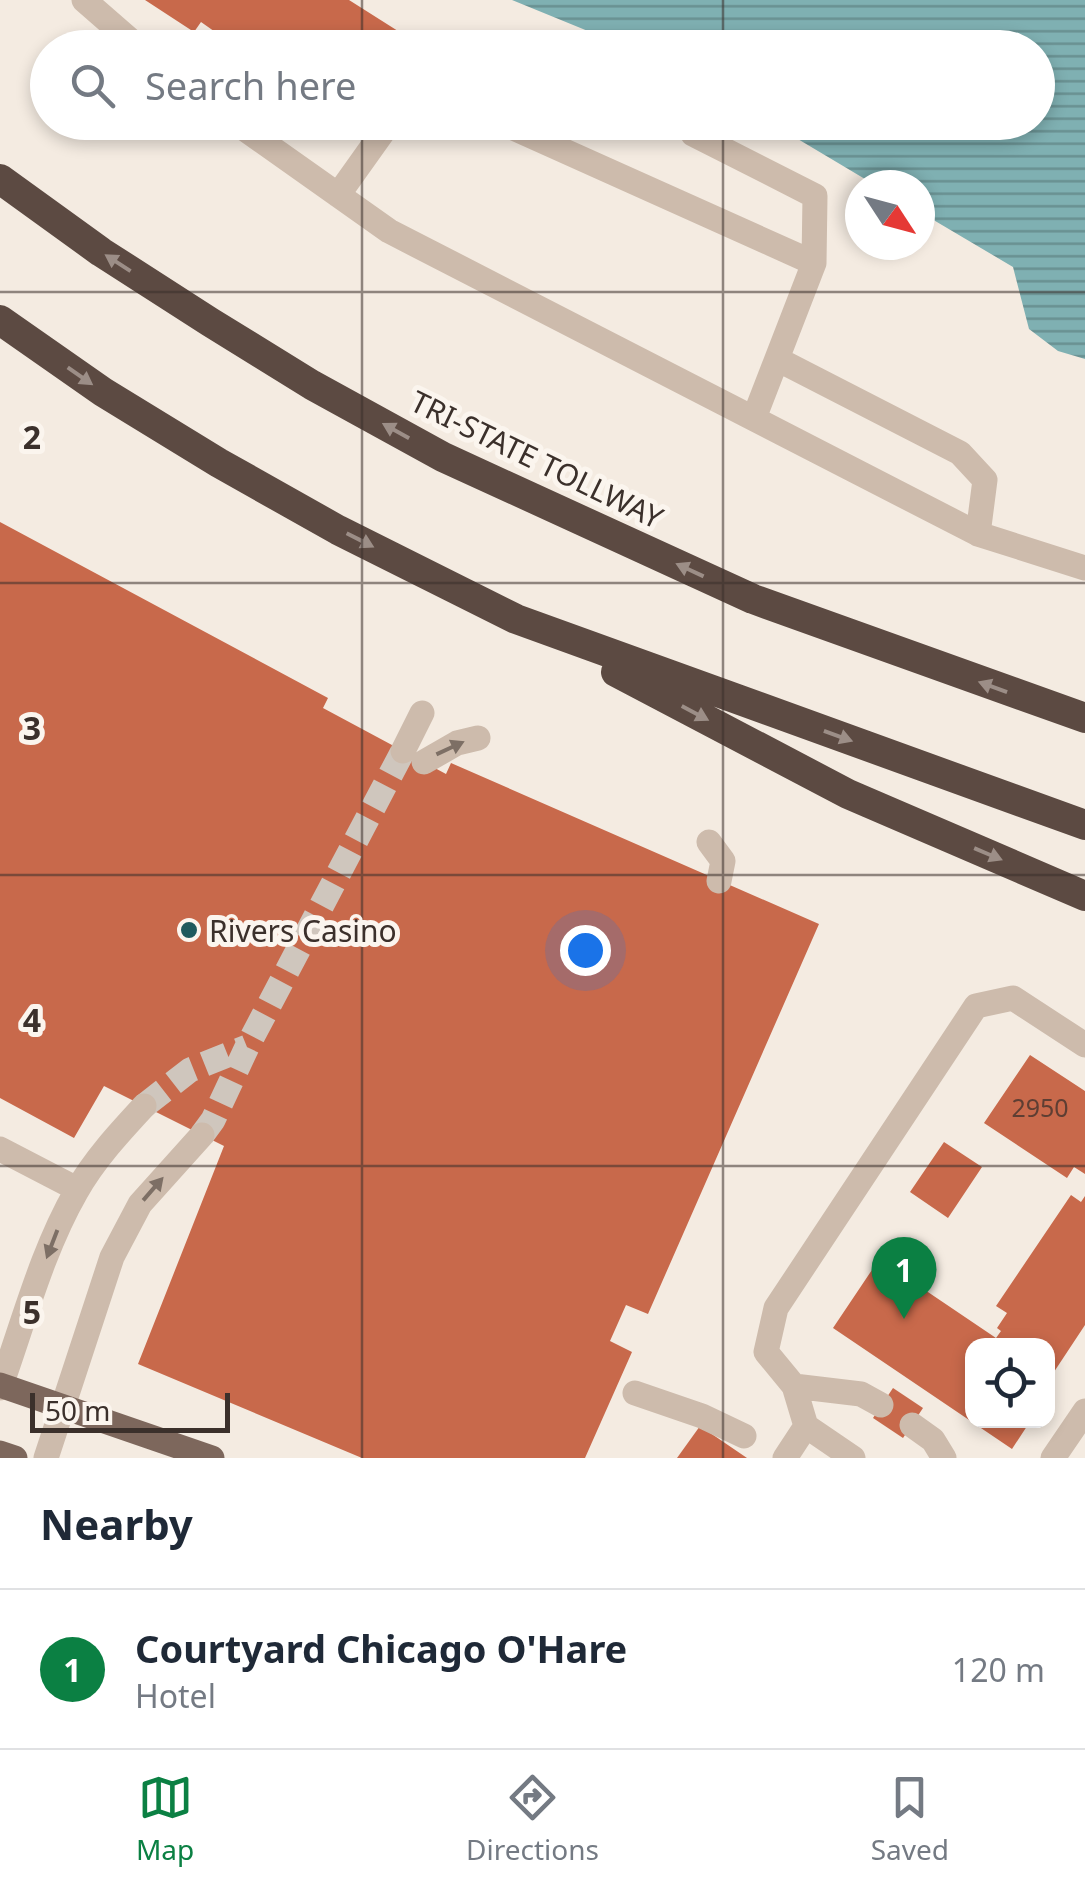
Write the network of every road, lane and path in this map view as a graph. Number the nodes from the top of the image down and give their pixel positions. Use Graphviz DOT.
graph roads {
  1 [pos="84,0"];
  2 [pos="118,30"];
  3 [pos="260,140"];
  4 [pos="377,140"];
  5 [pos="540,140"];
  6 [pos="704,140"];
  7 [pos="0,179"];
  8 [pos="338,195"];
  9 [pos="814,263"];
  10 [pos="0,320"];
  11 [pos="777,359"];
  12 [pos="754,418"];
  13 [pos="978,534"];
  14 [pos="1085,568"];
  15 [pos="516,619"];
  16 [pos="422,712"];
  17 [pos="1085,718"];
  18 [pos="478,738"];
  19 [pos="1085,825"];
  20 [pos="709,842"];
  21 [pos="719,881"];
  22 [pos="1085,896"];
  23 [pos="1085,1045"];
  24 [pos="144,1106"];
  25 [pos="202,1135"];
  26 [pos="1,1151"];
  27 [pos="77,1189"];
  28 [pos="0,1386"];
  29 [pos="794,1386"];
  30 [pos="635,1394"];
  31 [pos="62,1406"];
  32 [pos="881,1406"];
  33 [pos="1085,1411"];
  34 [pos="912,1425"];
  35 [pos="806,1426"];
  36 [pos="744,1436"];
  37 [pos="0,1453"];
  38 [pos="15,1458"];
  39 [pos="46,1458"];
  40 [pos="212,1458"];
  41 [pos="784,1458"];
  42 [pos="852,1458"];
  43 [pos="944,1458"];
  44 [pos="1053,1458"];
  1 -- 2 [label="lane"];
  3 -- 8 [label="lane"];
  4 -- 8 [label="lane"];
  5 -- 9 [label="lane"];
  6 -- 9 [label="lane"];
  17 -- 7 [label="highway, TRI-STATE TOLLWAY, one-way"];
  8 -- 12 [label="lane"];
  9 -- 11 [label="lane"];
  10 -- 15 [label="highway, one-way"];
  11 -- 12 [label="lane"];
  11 -- 13 [label="lane"];
  12 -- 13 [label="lane"];
  13 -- 14 [label="lane"];
  15 -- 19 [label="highway, one-way"];
  15 -- 22 [label="highway, one-way"];
  16 -- 18 [label="lane, one-way"];
  20 -- 21 [label="lane"];
  23 -- 29 [label="lane"];
  24 -- 27 [label="lane"];
  31 -- 25 [label="lane, one-way"];
  26 -- 27 [label="lane"];
  27 -- 28 [label="lane, one-way"];
  28 -- 31 [label="main road"];
  29 -- 32 [label="lane"];
  29 -- 35 [label="lane"];
  30 -- 36 [label="lane"];
  31 -- 39 [label="lane"];
  31 -- 40 [label="main road"];
  33 -- 44 [label="lane"];
  34 -- 43 [label="lane"];
  35 -- 41 [label="lane"];
  35 -- 42 [label="lane"];
  37 -- 38 [label="main road"];
}
